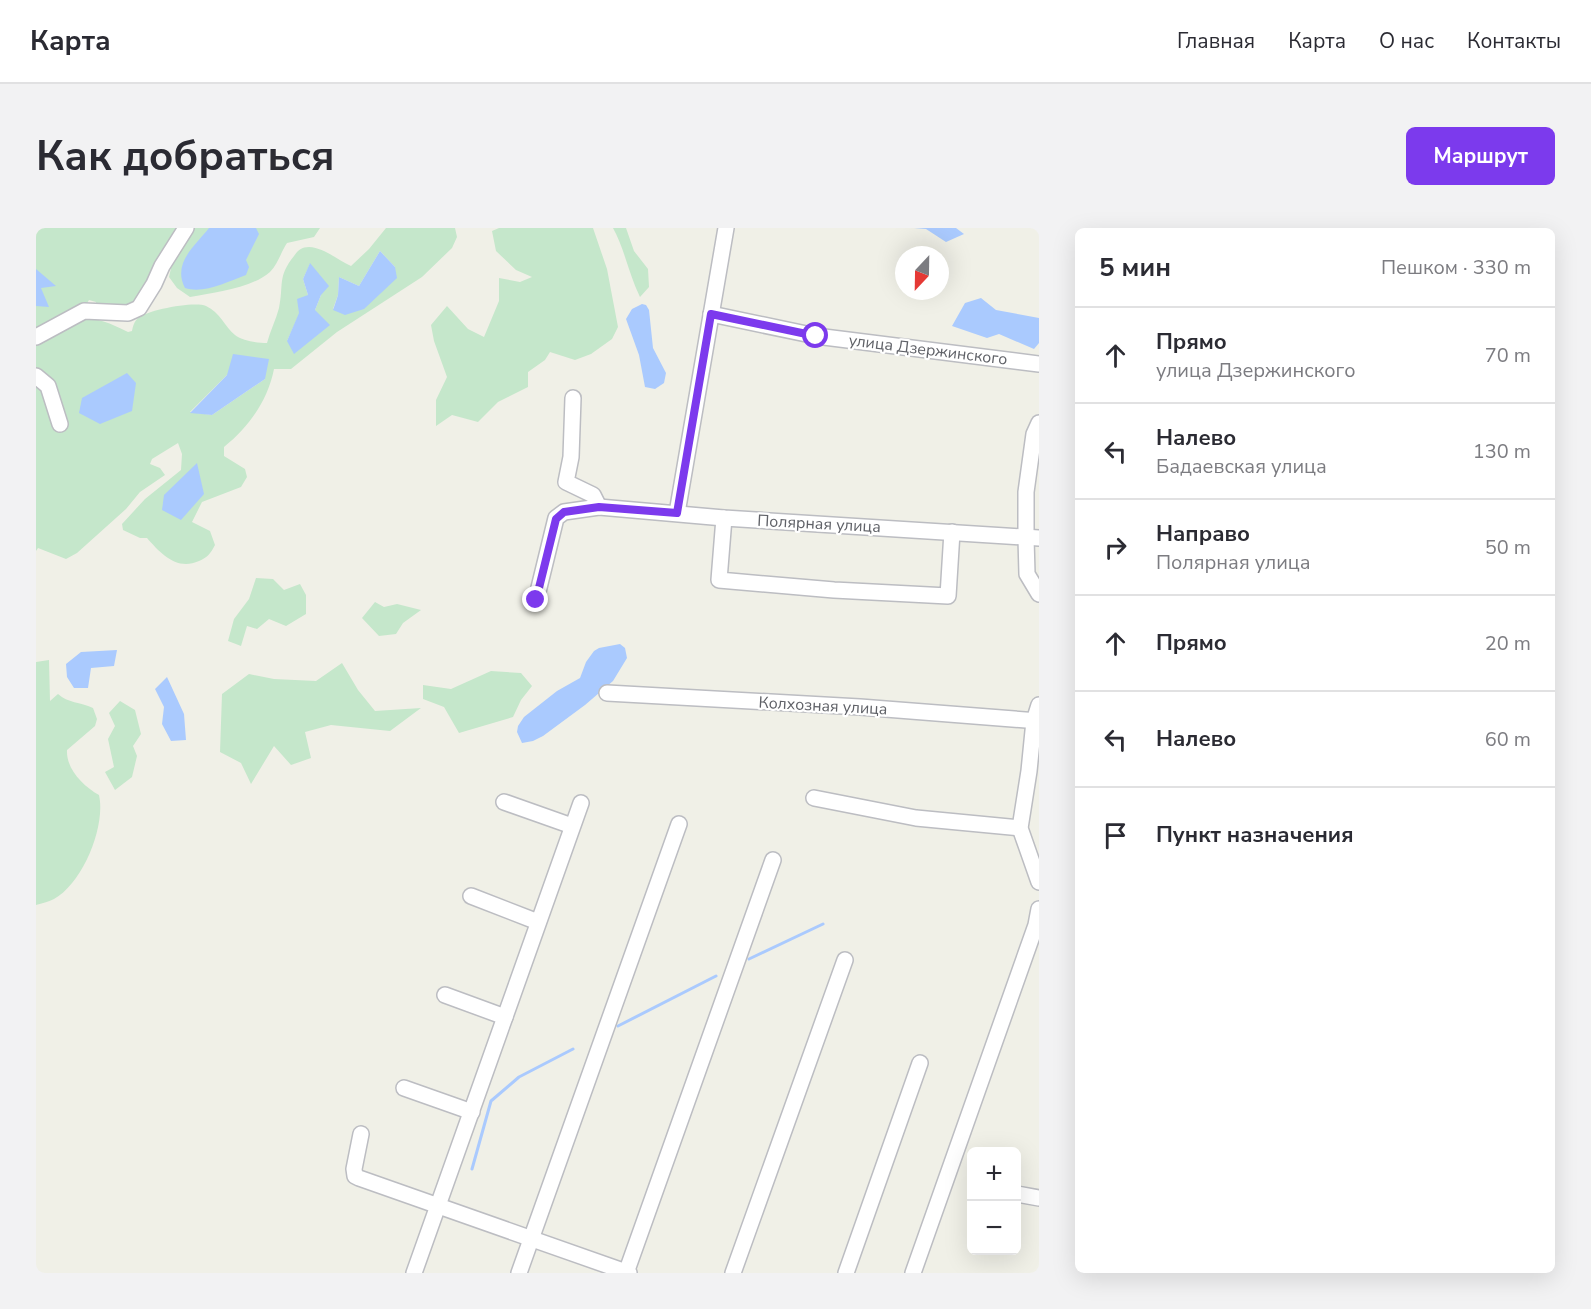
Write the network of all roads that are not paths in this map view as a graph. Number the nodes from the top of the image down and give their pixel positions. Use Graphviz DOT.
graph roads {
  1 [pos="186,228"];
  2 [pos="726,228"];
  3 [pos="711,314"];
  4 [pos="36,337"];
  5 [pos="1039,364"];
  6 [pos="36,376"];
  7 [pos="573,398"];
  8 [pos="1039,423"];
  9 [pos="60,424"];
  10 [pos="599,507"];
  11 [pos="677,513"];
  12 [pos="724,518"];
  13 [pos="952,532"];
  14 [pos="1033,538"];
  15 [pos="1039,594"];
  16 [pos="536,600"];
  17 [pos="607,693"];
  18 [pos="1039,705"];
  19 [pos="1036,721"];
  20 [pos="814,798"];
  21 [pos="504,802"];
  22 [pos="581,803"];
  23 [pos="679,824"];
  24 [pos="572,826"];
  25 [pos="1020,828"];
  26 [pos="773,860"];
  27 [pos="1039,882"];
  28 [pos="471,896"];
  29 [pos="1039,909"];
  30 [pos="538,922"];
  31 [pos="845,960"];
  32 [pos="445,995"];
  33 [pos="505,1017"];
  34 [pos="920,1063"];
  35 [pos="404,1088"];
  36 [pos="472,1112"];
  37 [pos="361,1134"];
  38 [pos="1021,1195"];
  39 [pos="1039,1198"];
  40 [pos="438,1206"];
  41 [pos="531,1239"];
  42 [pos="414,1273"];
  43 [pos="519,1273"];
  44 [pos="627,1273"];
  45 [pos="733,1273"];
  46 [pos="846,1273"];
  47 [pos="914,1273"];
  1 -- 4 [label="street"];
  2 -- 3 [label="street"];
  3 -- 5 [label="street, улица Дзержинского"];
  3 -- 11 [label="street"];
  6 -- 9 [label="street"];
  7 -- 10 [label="street"];
  8 -- 14 [label="street"];
  10 -- 11 [label="street, Полярная улица"];
  10 -- 16 [label="street, Полярная улица"];
  11 -- 12 [label="street, Полярная улица"];
  12 -- 13 [label="street, Полярная улица"];
  12 -- 13 [label="street"];
  13 -- 14 [label="street, Полярная улица"];
  14 -- 15 [label="street"];
  17 -- 19 [label="street, Колхозная улица"];
  18 -- 19 [label="street"];
  19 -- 25 [label="street"];
  20 -- 25 [label="street"];
  21 -- 24 [label="street"];
  22 -- 24 [label="street"];
  23 -- 41 [label="street"];
  24 -- 30 [label="street"];
  25 -- 27 [label="street"];
  26 -- 44 [label="street"];
  28 -- 30 [label="street"];
  29 -- 47 [label="street"];
  30 -- 33 [label="street"];
  31 -- 45 [label="street"];
  32 -- 33 [label="street"];
  33 -- 36 [label="street"];
  34 -- 46 [label="street"];
  35 -- 36 [label="street"];
  36 -- 40 [label="street"];
  37 -- 40 [label="street"];
  38 -- 39 [label="street"];
  40 -- 41 [label="street"];
  40 -- 42 [label="street"];
  41 -- 43 [label="street"];
  41 -- 44 [label="street"];
}
